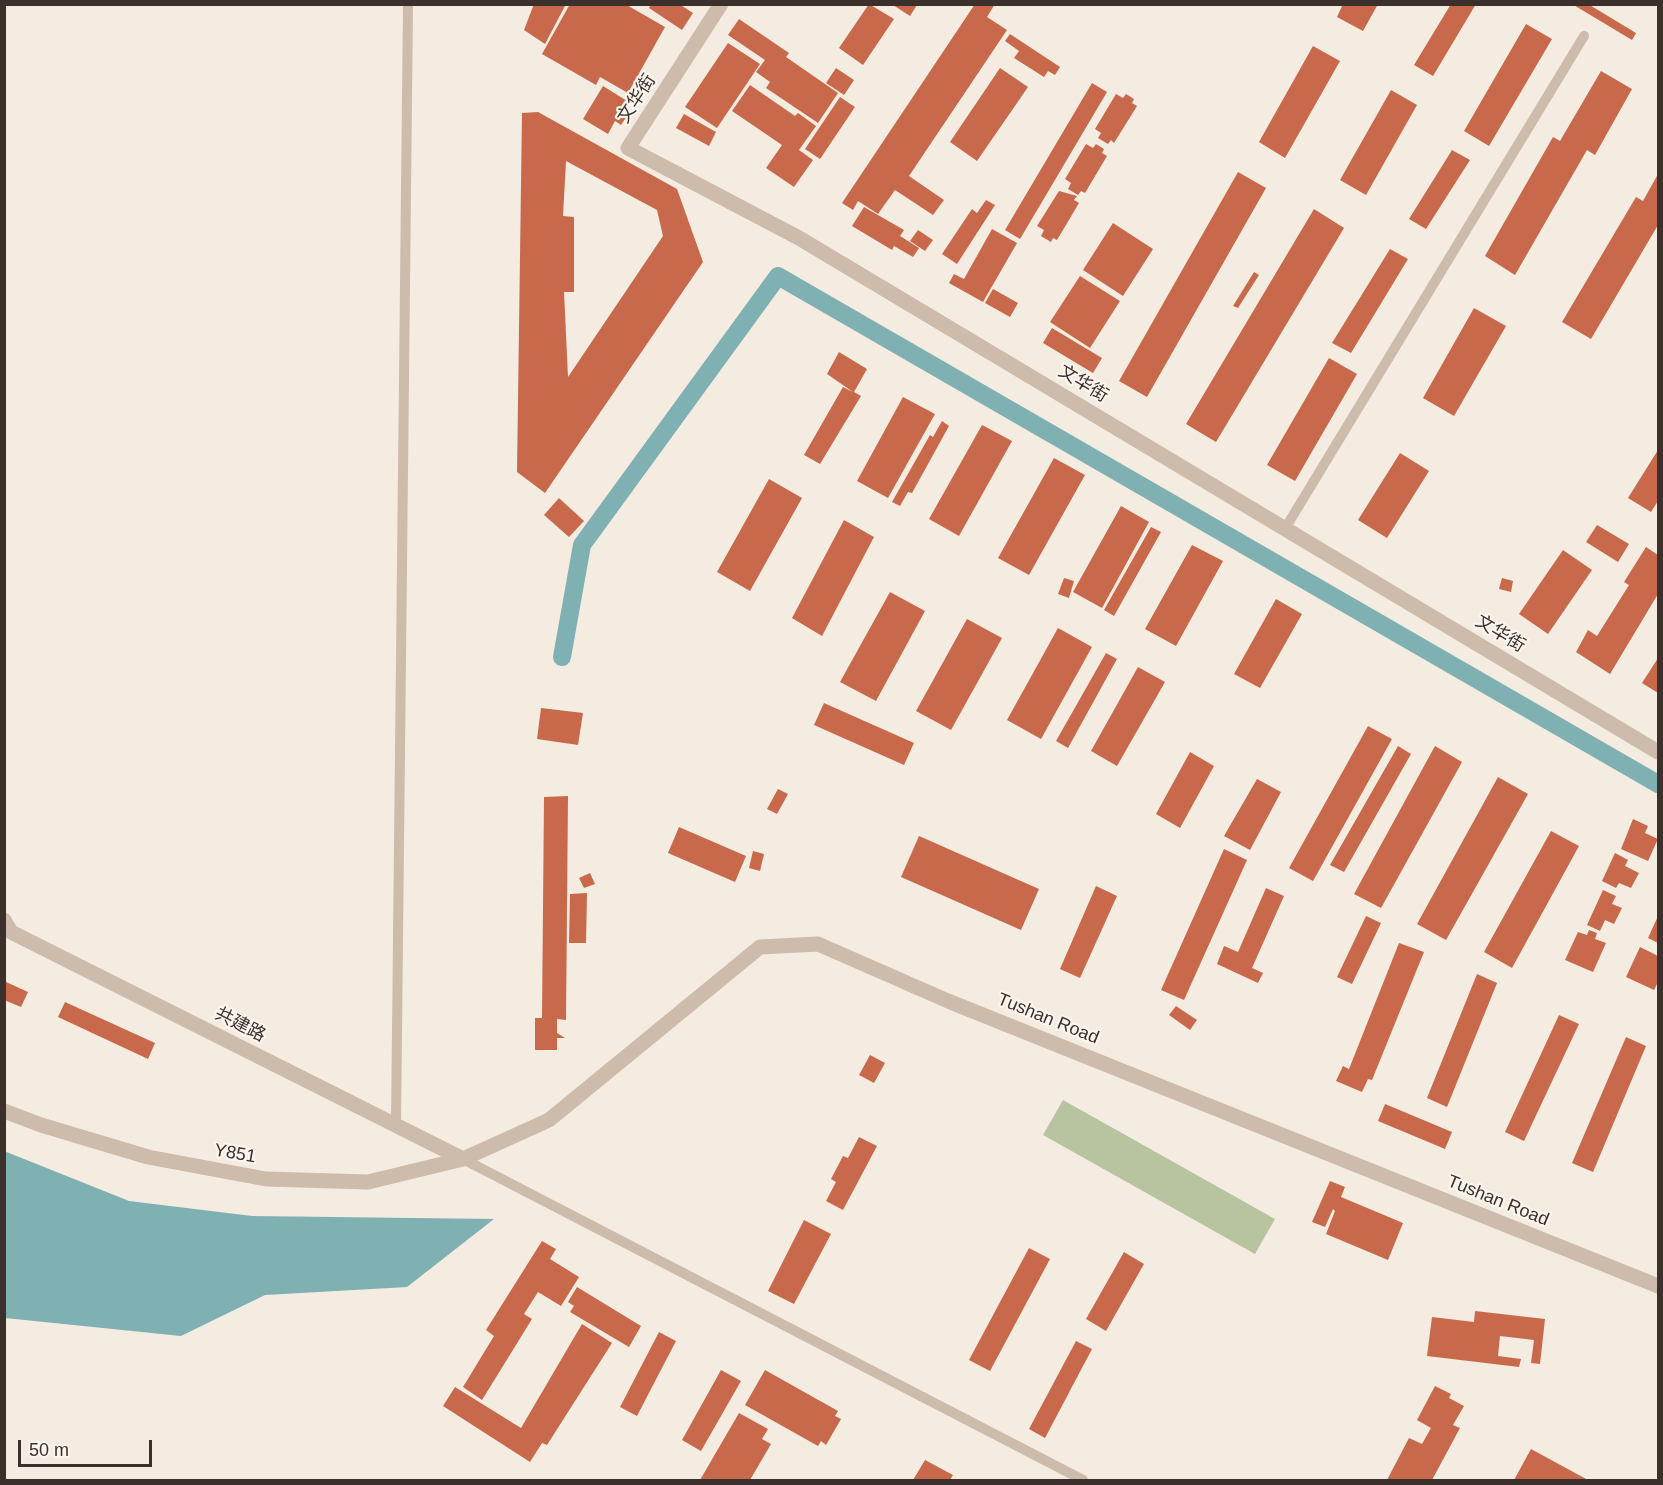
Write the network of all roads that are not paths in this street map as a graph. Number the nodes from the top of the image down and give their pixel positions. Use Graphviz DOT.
graph roads {
  1 [pos="408,4"];
  2 [pos="721,4"];
  3 [pos="1584,36"];
  4 [pos="1286,527"];
  5 [pos="1659,752"];
  6 [pos="4,920"];
  7 [pos="4,1112"];
  8 [pos="396,1125"];
  9 [pos="463,1160"];
  10 [pos="1659,1286"];
  11 [pos="1083,1480"];
  1 -- 8 [label="lane"];
  2 -- 4 [label="street, 文华街"];
  3 -- 4 [label="lane"];
  4 -- 5 [label="street, 文华街"];
  6 -- 8 [label="street, 共建路"];
  7 -- 9 [label="street, Y851"];
  8 -- 9 [label="street, 共建路"];
  9 -- 10 [label="street, Tushan Road"];
  9 -- 11 [label="lane"];
}
